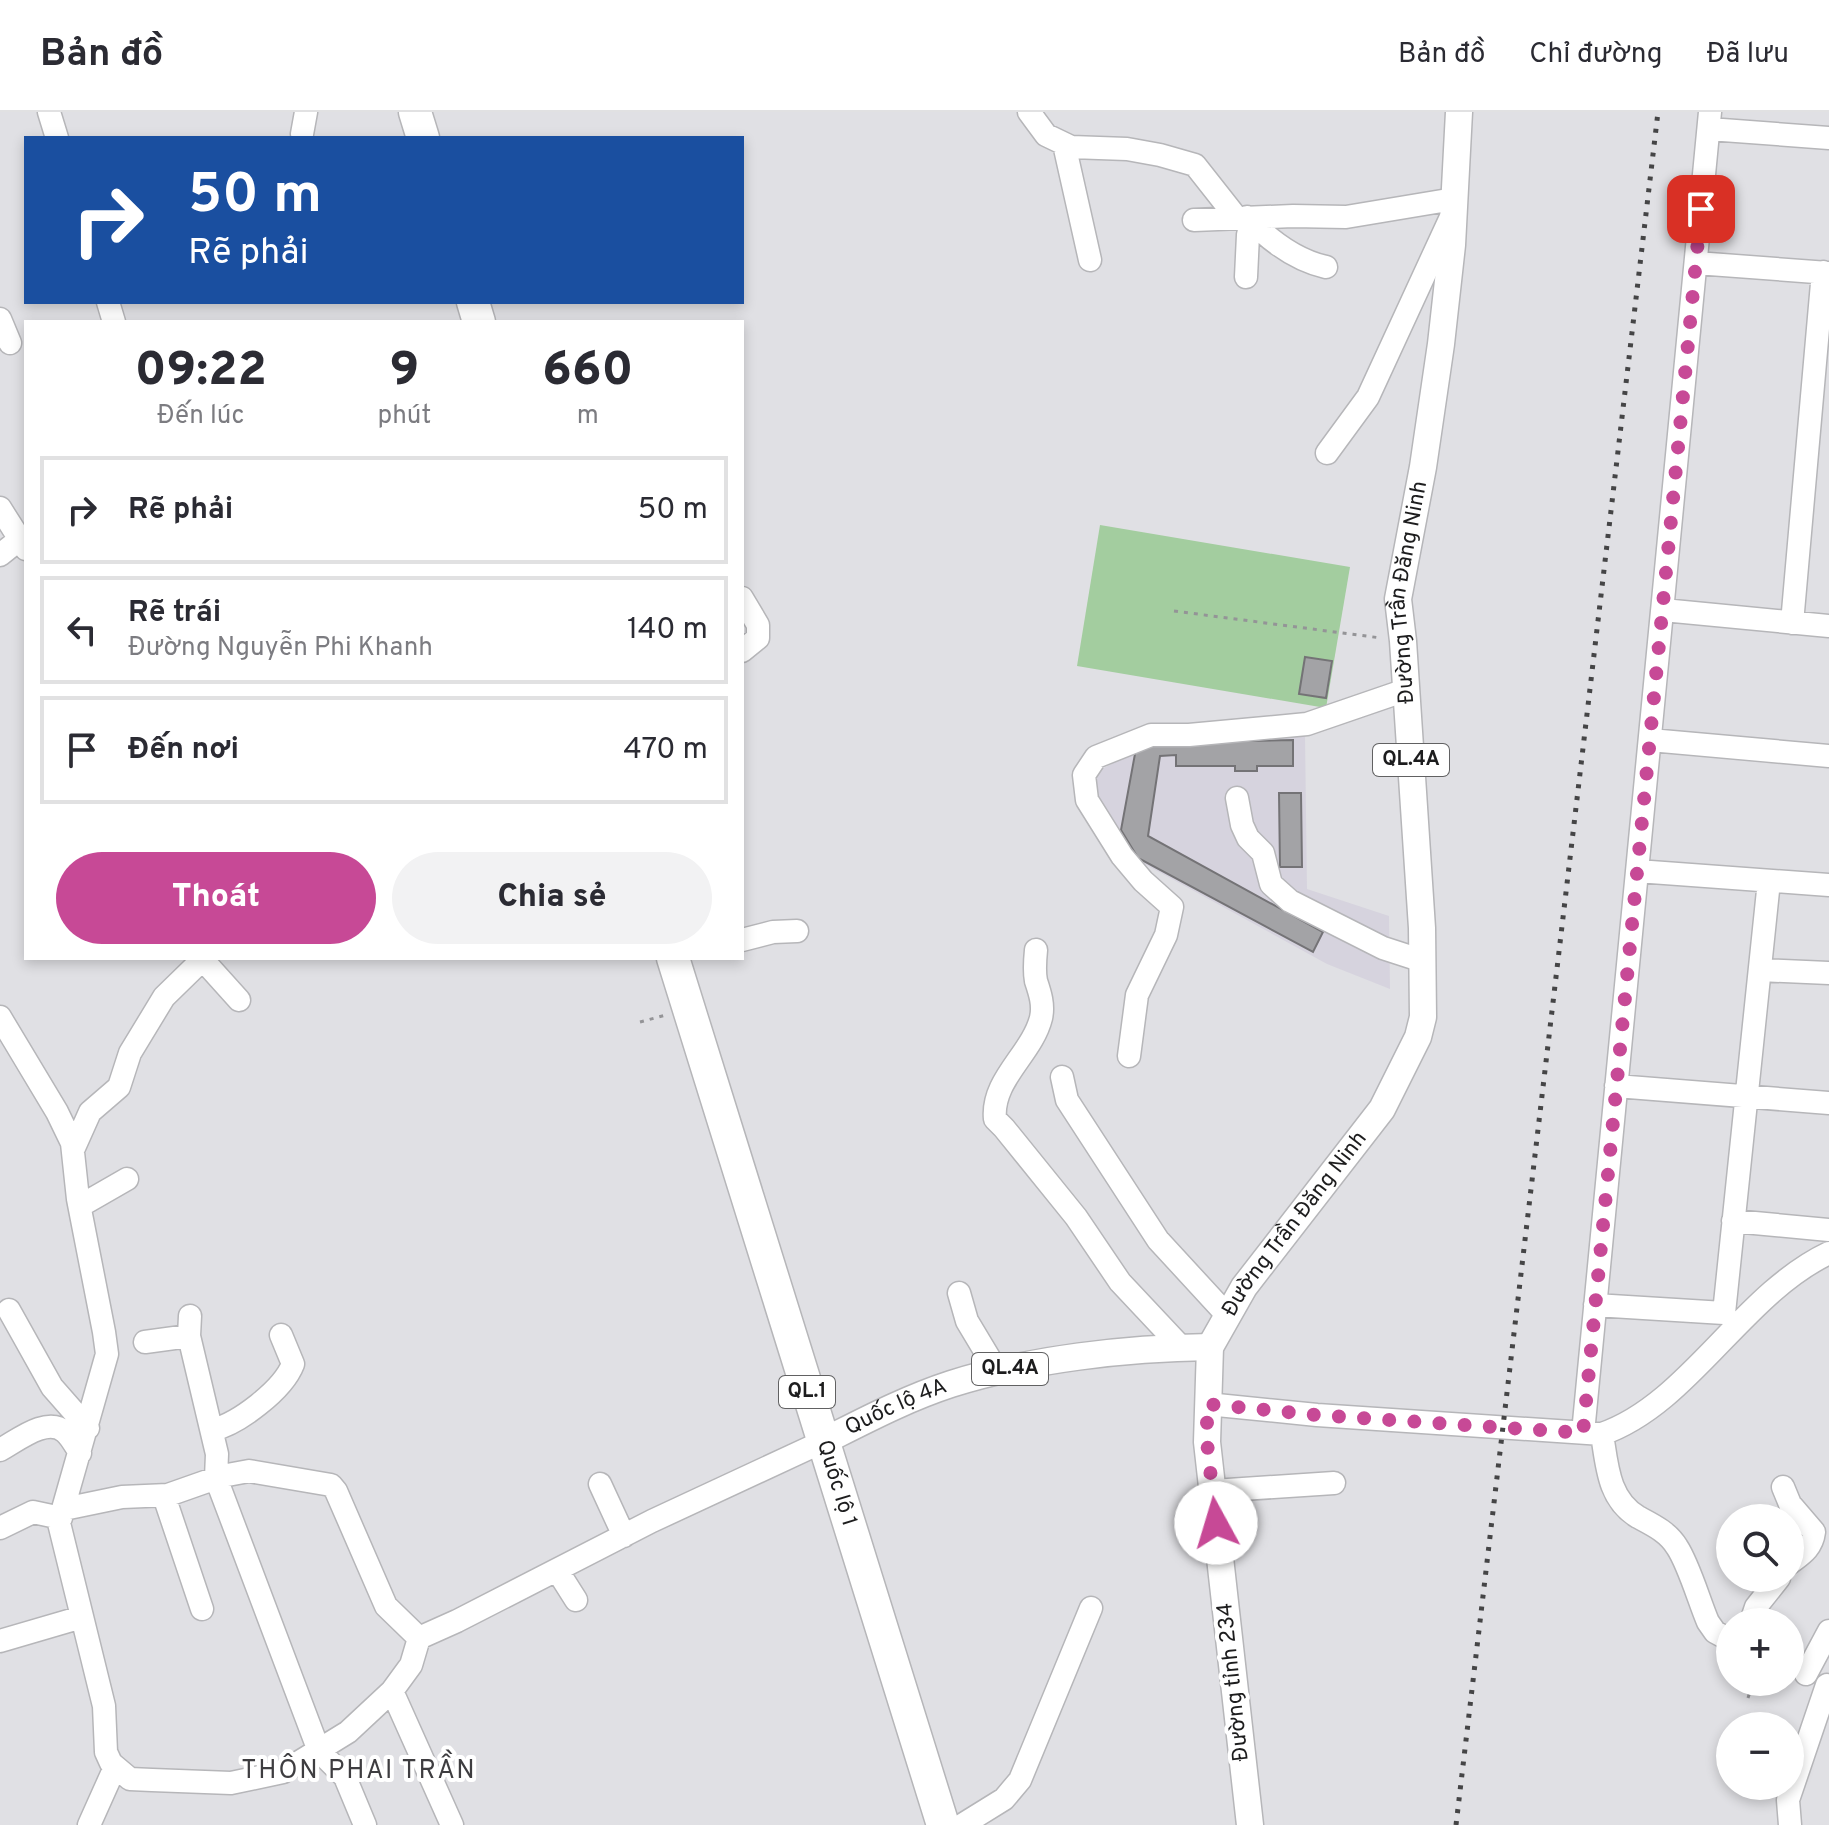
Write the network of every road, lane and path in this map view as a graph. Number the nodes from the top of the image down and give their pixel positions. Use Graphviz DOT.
graph roads {
  1 [pos="49,112"];
  2 [pos="415,112"];
  3 [pos="1029,112"];
  4 [pos="1459,112"];
  5 [pos="1710,121"];
  6 [pos="56,136"];
  7 [pos="422,136"];
  8 [pos="1829,138"];
  9 [pos="1064,144"];
  10 [pos="1453,206"];
  11 [pos="1245,219"];
  12 [pos="1194,220"];
  13 [pos="1090,260"];
  14 [pos="1696,263"];
  15 [pos="1326,267"];
  16 [pos="1826,272"];
  17 [pos="1246,277"];
  18 [pos="0,319"];
  19 [pos="10,343"];
  20 [pos="1818,452"];
  21 [pos="1327,453"];
  22 [pos="0,508"];
  23 [pos="23,544"];
  24 [pos="0,555"];
  25 [pos="744,601"];
  26 [pos="1663,610"];
  27 [pos="1174,611"];
  28 [pos="1792,623"];
  29 [pos="1829,626"];
  30 [pos="1403,641"];
  31 [pos="744,649"];
  32 [pos="1406,690"];
  33 [pos="1650,740"];
  34 [pos="1829,756"];
  35 [pos="1237,798"];
  36 [pos="1637,871"];
  37 [pos="1769,881"];
  38 [pos="1829,885"];
  39 [pos="797,931"];
  40 [pos="744,939"];
  41 [pos="1036,950"];
  42 [pos="203,960"];
  43 [pos="205,960"];
  44 [pos="675,960"];
  45 [pos="1423,961"];
  46 [pos="1760,970"];
  47 [pos="1829,973"];
  48 [pos="239,1000"];
  49 [pos="0,1017"];
  50 [pos="1129,1056"];
  51 [pos="1062,1077"];
  52 [pos="1616,1086"];
  53 [pos="1745,1098"];
  54 [pos="1829,1103"];
  55 [pos="73,1150"];
  56 [pos="127,1179"];
  57 [pos="80,1206"];
  58 [pos="1733,1221"];
  59 [pos="1829,1230"];
  60 [pos="1829,1253"];
  61 [pos="959,1293"];
  62 [pos="1595,1305"];
  63 [pos="9,1310"];
  64 [pos="1228,1316"];
  65 [pos="281,1335"];
  66 [pos="145,1342"];
  67 [pos="1210,1347"];
  68 [pos="1182,1348"];
  69 [pos="997,1371"];
  70 [pos="1207,1404"];
  71 [pos="88,1428"];
  72 [pos="212,1430"];
  73 [pos="1593,1434"];
  74 [pos="822,1442"];
  75 [pos="0,1450"];
  76 [pos="80,1453"];
  77 [pos="216,1478"];
  78 [pos="1334,1483"];
  79 [pos="600,1484"];
  80 [pos="1783,1487"];
  81 [pos="1213,1491"];
  82 [pos="164,1496"];
  83 [pos="1790,1504"];
  84 [pos="62,1513"];
  85 [pos="1804,1520"];
  86 [pos="0,1528"];
  87 [pos="624,1536"];
  88 [pos="1804,1553"];
  89 [pos="557,1570"];
  90 [pos="1768,1592"];
  91 [pos="576,1600"];
  92 [pos="1091,1608"];
  93 [pos="1756,1608"];
  94 [pos="202,1609"];
  95 [pos="82,1617"];
  96 [pos="1829,1631"];
  97 [pos="1716,1633"];
  98 [pos="419,1638"];
  99 [pos="0,1641"];
  100 [pos="1804,1662"];
  101 [pos="1804,1672"];
  102 [pos="1828,1686"];
  103 [pos="392,1691"];
  104 [pos="319,1751"];
  105 [pos="115,1767"];
  106 [pos="89,1825"];
  107 [pos="365,1825"];
  108 [pos="452,1825"];
  109 [pos="943,1825"];
  110 [pos="962,1825"];
  111 [pos="1250,1825"];
  112 [pos="1790,1825"];
  1 -- 6 [label="street"];
  2 -- 7 [label="highway"];
  3 -- 9 [label="street"];
  4 -- 10 [label="main road, Đường Trần Đăng Ninh / QL.4A"];
  5 -- 8 [label="street"];
  5 -- 14 [label="street"];
  9 -- 11 [label="street"];
  9 -- 13 [label="street"];
  10 -- 11 [label="street"];
  10 -- 21 [label="street"];
  10 -- 30 [label="main road, Đường Trần Đăng Ninh / QL.4A"];
  11 -- 12 [label="street"];
  11 -- 15 [label="street"];
  11 -- 17 [label="street"];
  14 -- 16 [label="street"];
  14 -- 26 [label="street"];
  16 -- 20 [label="street"];
  18 -- 19 [label="street"];
  20 -- 28 [label="street"];
  22 -- 23 [label="street"];
  23 -- 24 [label="street"];
  25 -- 31 [label="street"];
  26 -- 28 [label="street"];
  26 -- 33 [label="street"];
  27 -- 30 [label="path"];
  28 -- 29 [label="street"];
  30 -- 32 [label="main road, Đường Trần Đăng Ninh / QL.4A"];
  32 -- 45 [label="main road, Đường Trần Đăng Ninh / QL.4A"];
  32 -- 50 [label="street"];
  33 -- 34 [label="street"];
  33 -- 36 [label="street"];
  35 -- 45 [label="street"];
  36 -- 37 [label="street"];
  36 -- 52 [label="street"];
  37 -- 38 [label="street"];
  37 -- 46 [label="street"];
  39 -- 40 [label="street"];
  41 -- 68 [label="street"];
  42 -- 55 [label="street"];
  43 -- 48 [label="street"];
  44 -- 74 [label="highway, Quốc lộ 1 / QL.1"];
  45 -- 64 [label="main road, Đường Trần Đăng Ninh / QL.4A"];
  46 -- 47 [label="street"];
  46 -- 53 [label="street"];
  49 -- 55 [label="street"];
  51 -- 64 [label="street"];
  52 -- 53 [label="street"];
  52 -- 62 [label="street"];
  53 -- 54 [label="street"];
  53 -- 58 [label="street"];
  55 -- 57 [label="street"];
  56 -- 57 [label="street"];
  57 -- 71 [label="street"];
  58 -- 59 [label="street"];
  58 -- 62 [label="street"];
  60 -- 73 [label="street"];
  61 -- 69 [label="street"];
  62 -- 73 [label="street"];
  63 -- 71 [label="street"];
  64 -- 67 [label="main road, Đường Trần Đăng Ninh / QL.4A"];
  65 -- 72 [label="street"];
  66 -- 72 [label="street"];
  67 -- 68 [label="main road, Quốc lộ 4A / QL.4A"];
  67 -- 70 [label="main road, Đường tỉnh 234"];
  68 -- 69 [label="main road, Quốc lộ 4A / QL.4A"];
  69 -- 74 [label="main road, Quốc lộ 4A / QL.4A"];
  70 -- 73 [label="street"];
  70 -- 81 [label="main road, Đường tỉnh 234"];
  71 -- 76 [label="street"];
  72 -- 77 [label="street"];
  73 -- 97 [label="street"];
  74 -- 87 [label="street"];
  74 -- 109 [label="highway, Quốc lộ 1 / QL.1"];
  75 -- 76 [label="street"];
  76 -- 84 [label="street"];
  77 -- 82 [label="street"];
  77 -- 98 [label="street"];
  77 -- 104 [label="street"];
  78 -- 81 [label="street"];
  79 -- 87 [label="street"];
  80 -- 83 [label="street"];
  81 -- 111 [label="main road, Đường tỉnh 234"];
  82 -- 84 [label="street"];
  82 -- 94 [label="street"];
  84 -- 86 [label="street"];
  84 -- 95 [label="street"];
  85 -- 88 [label="street"];
  87 -- 89 [label="street"];
  89 -- 91 [label="street"];
  89 -- 98 [label="street"];
  90 -- 93 [label="street"];
  92 -- 110 [label="street"];
  95 -- 99 [label="street"];
  95 -- 105 [label="street"];
  96 -- 100 [label="street"];
  98 -- 103 [label="street"];
  101 -- 102 [label="street"];
  102 -- 112 [label="street"];
  103 -- 104 [label="street"];
  103 -- 108 [label="street"];
  104 -- 105 [label="street"];
  104 -- 107 [label="street"];
  105 -- 106 [label="street"];
}
